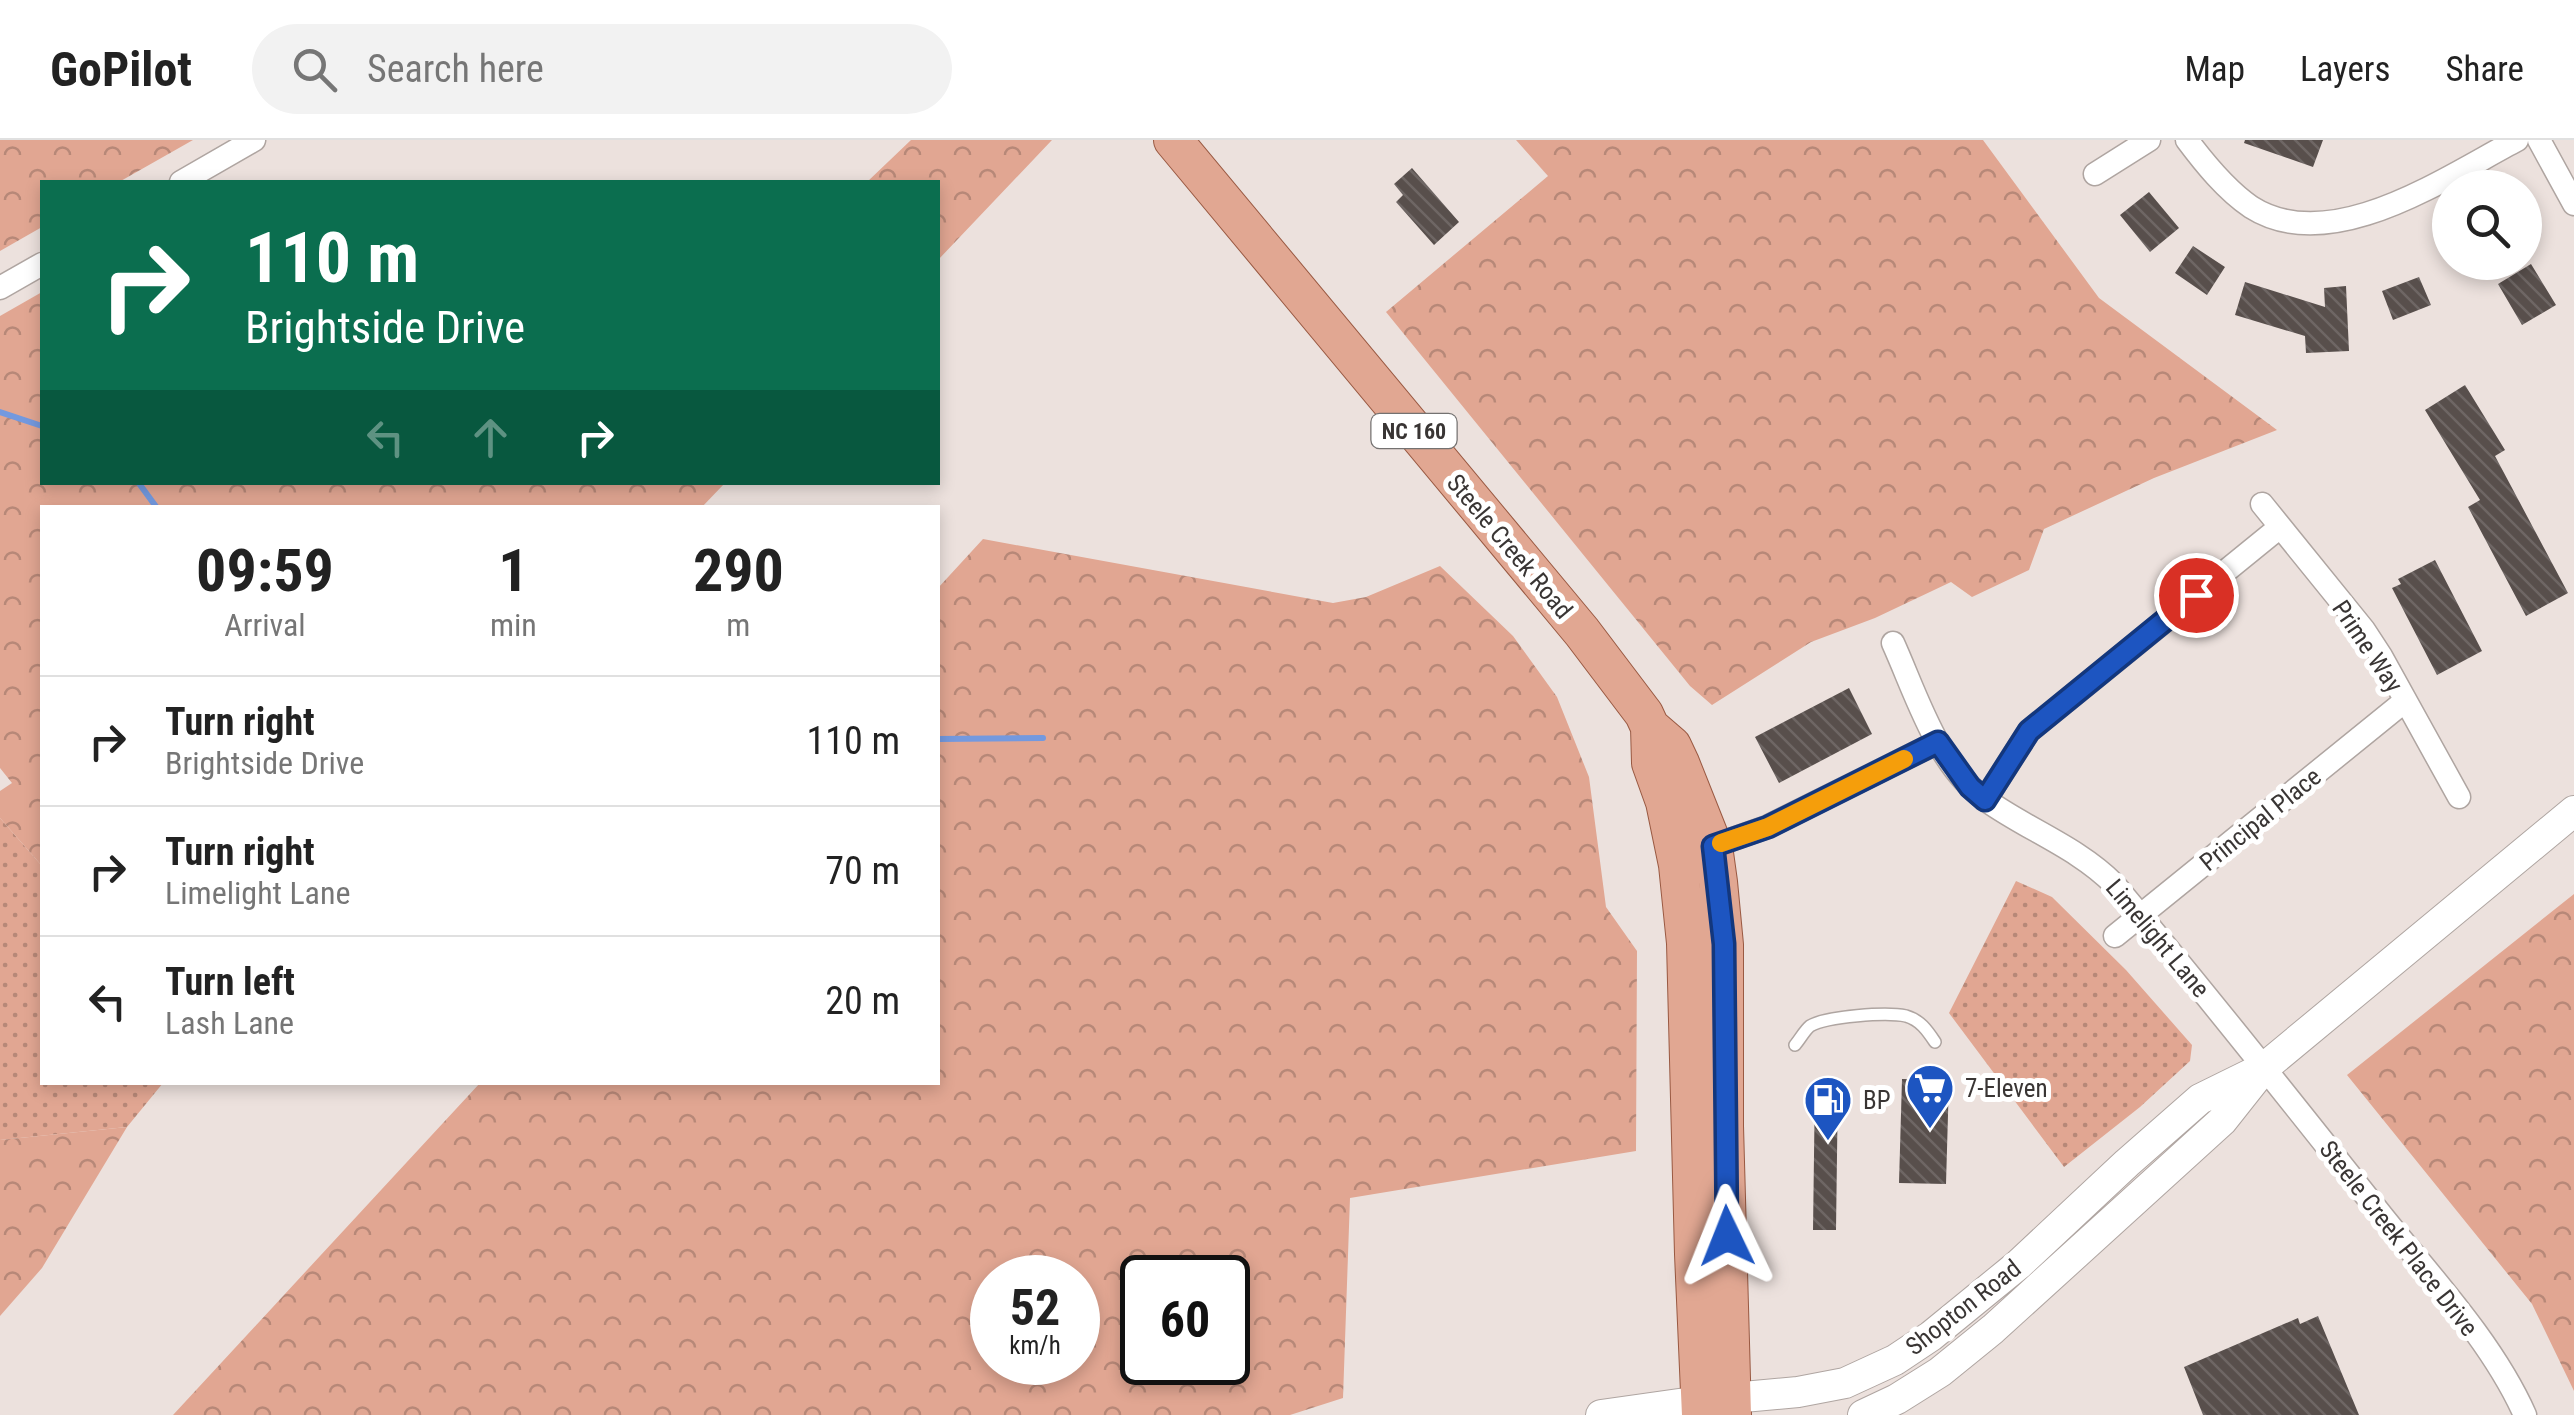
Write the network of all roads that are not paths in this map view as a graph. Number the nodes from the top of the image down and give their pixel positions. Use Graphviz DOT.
graph roads {
  1 [pos="254,140"];
  2 [pos="1172,140"];
  3 [pos="2149,140"];
  4 [pos="2187,140"];
  5 [pos="2517,140"];
  6 [pos="2538,140"];
  7 [pos="2095,174"];
  8 [pos="184,180"];
  9 [pos="2574,204"];
  10 [pos="40,265"];
  11 [pos="0,288"];
  12 [pos="2262,504"];
  13 [pos="2280,527"];
  14 [pos="1892,644"];
  15 [pos="2405,701"];
  16 [pos="1650,727"];
  17 [pos="1938,742"];
  18 [pos="2458,798"];
  19 [pos="1985,800"];
  20 [pos="2574,811"];
  21 [pos="1713,846"];
  22 [pos="2141,916"];
  23 [pos="2115,936"];
  24 [pos="1934,1042"];
  25 [pos="1796,1044"];
  26 [pos="2265,1067"];
  27 [pos="1716,1407"];
  28 [pos="1601,1415"];
  29 [pos="1863,1415"];
  30 [pos="2526,1415"];
  1 -- 8 [label="street"];
  2 -- 16 [label="main road, Steele Creek Road / NC 160"];
  3 -- 7 [label="street"];
  4 -- 5 [label="street"];
  6 -- 9 [label="street"];
  10 -- 11 [label="street"];
  12 -- 13 [label="street, Prime Way"];
  13 -- 15 [label="street, Prime Way"];
  13 -- 19 [label="street"];
  14 -- 17 [label="street, Limelight Lane"];
  15 -- 18 [label="street, Prime Way"];
  15 -- 22 [label="street, Principal Place"];
  16 -- 21 [label="main road, Steele Creek Road / NC 160"];
  16 -- 27 [label="main road, Steele Creek Road / NC 160"];
  17 -- 19 [label="street, Limelight Lane"];
  17 -- 21 [label="street"];
  19 -- 22 [label="street, Limelight Lane"];
  20 -- 26 [label="street, Shopton Road"];
  21 -- 27 [label="main road, Steele Creek Road / NC 160"];
  22 -- 23 [label="street, Principal Place"];
  22 -- 26 [label="street, Limelight Lane"];
  24 -- 25 [label="lane"];
  26 -- 27 [label="street, Shopton Road"];
  26 -- 29 [label="street, Shopton Road"];
  26 -- 30 [label="street, Steele Creek Place Drive"];
  27 -- 28 [label="street, Shopton Road"];
}
